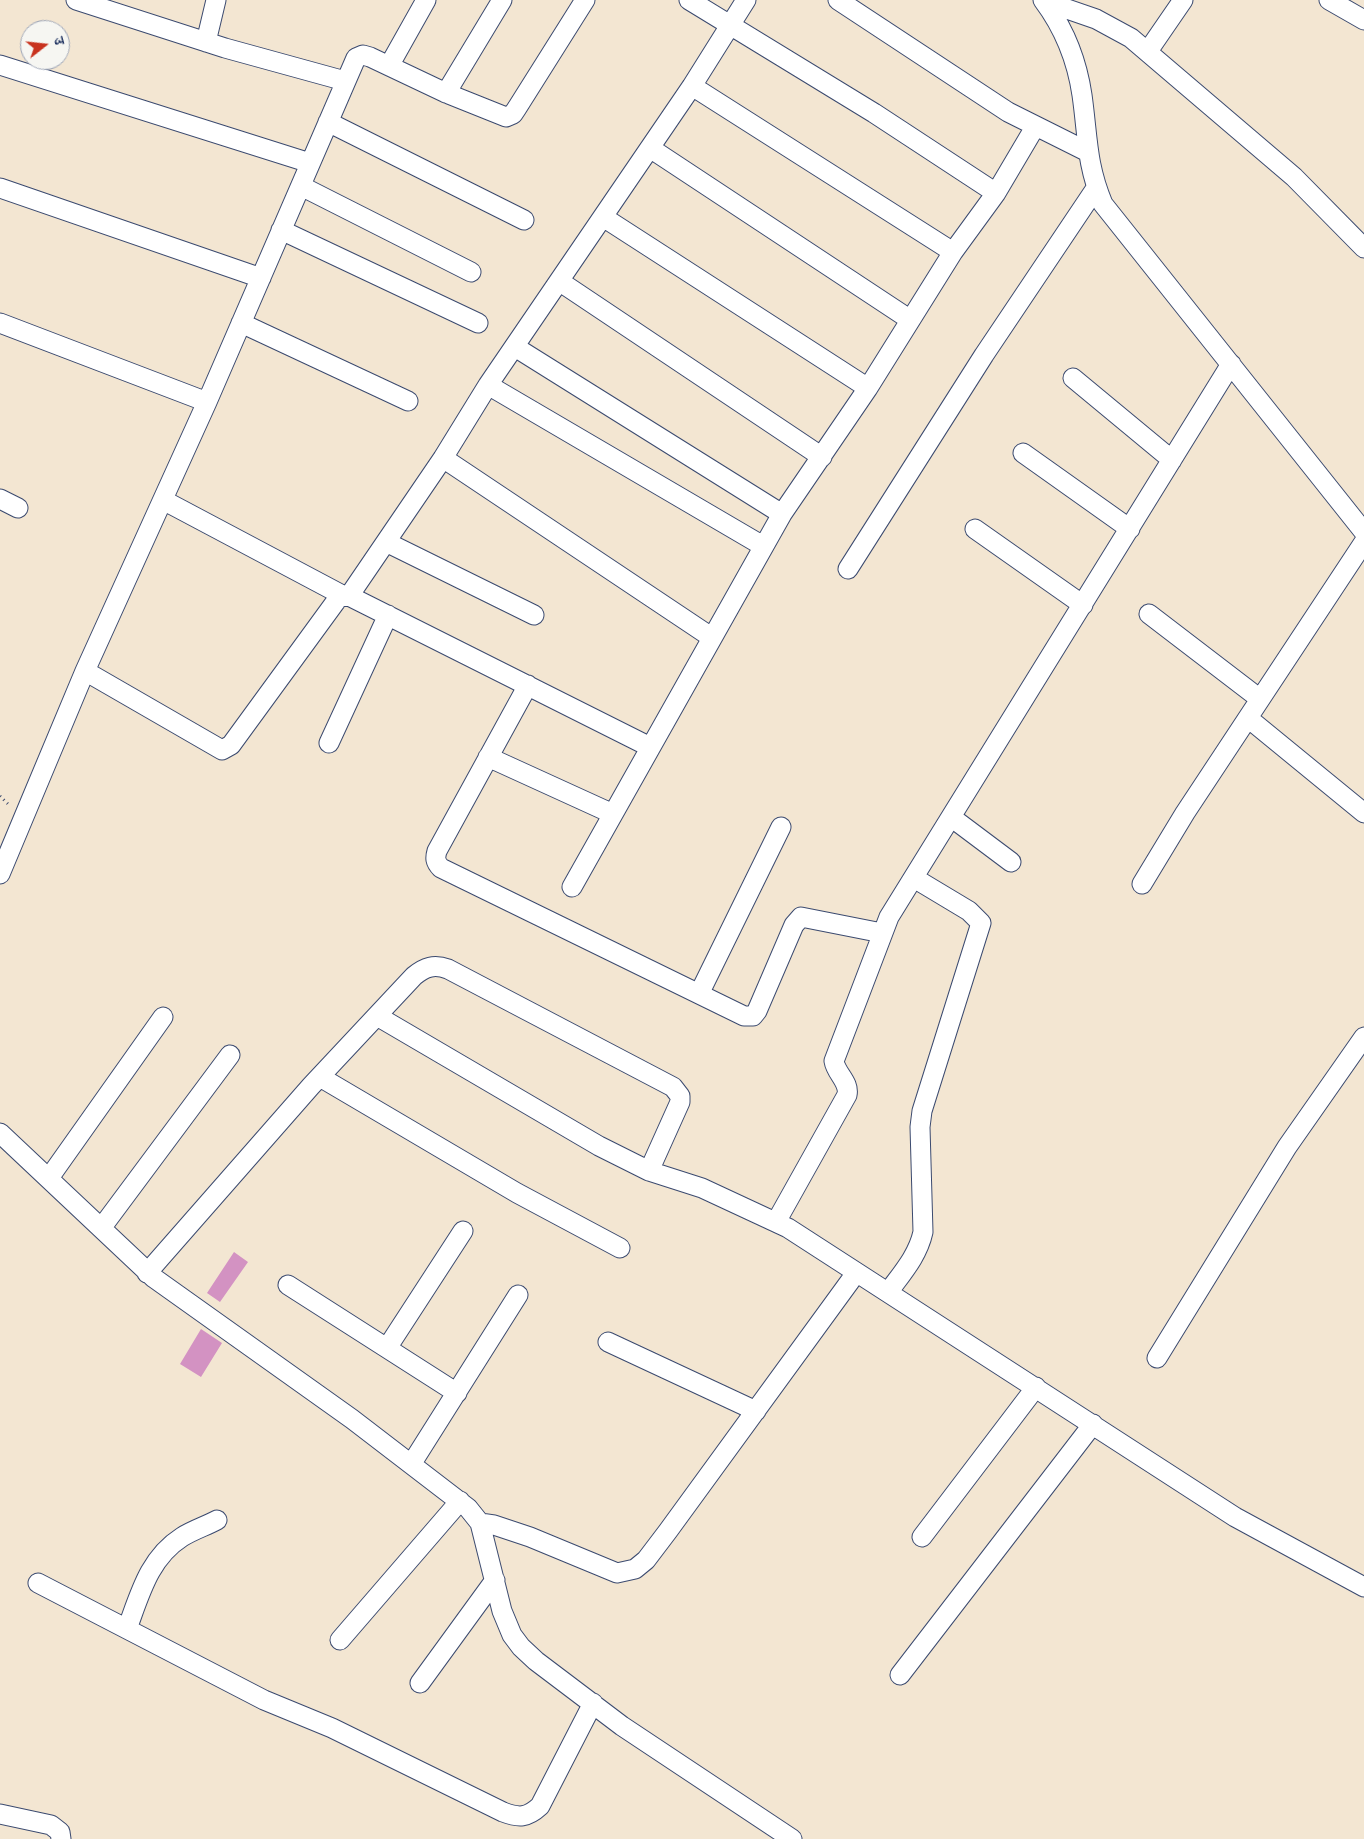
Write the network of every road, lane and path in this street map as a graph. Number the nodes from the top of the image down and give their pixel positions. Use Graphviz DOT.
graph roads {
  1 [pos="76,0"];
  2 [pos="216,0"];
  3 [pos="426,0"];
  4 [pos="502,0"];
  5 [pos="585,0"];
  6 [pos="690,0"];
  7 [pos="746,0"];
  8 [pos="838,0"];
  9 [pos="1183,0"];
  10 [pos="1329,0"];
  11 [pos="1044,1"];
  12 [pos="126,8"];
  13 [pos="1364,20"];
  14 [pos="730,24"];
  15 [pos="206,42"];
  16 [pos="1148,51"];
  17 [pos="0,65"];
  18 [pos="390,66"];
  19 [pos="345,81"];
  20 [pos="692,86"];
  21 [pos="446,93"];
  22 [pos="328,122"];
  23 [pos="1035,127"];
  24 [pos="650,148"];
  25 [pos="1086,151"];
  26 [pos="310,163"];
  27 [pos="301,186"];
  28 [pos="0,188"];
  29 [pos="1096,188"];
  30 [pos="996,193"];
  31 [pos="603,217"];
  32 [pos="524,220"];
  33 [pos="281,230"];
  34 [pos="1364,248"];
  35 [pos="954,252"];
  36 [pos="471,272"];
  37 [pos="260,278"];
  38 [pos="559,281"];
  39 [pos="910,319"];
  40 [pos="0,322"];
  41 [pos="241,323"];
  42 [pos="478,323"];
  43 [pos="515,346"];
  44 [pos="1231,364"];
  45 [pos="1073,378"];
  46 [pos="488,386"];
  47 [pos="868,388"];
  48 [pos="408,401"];
  49 [pos="207,402"];
  50 [pos="1023,453"];
  51 [pos="822,456"];
  52 [pos="443,458"];
  53 [pos="1172,460"];
  54 [pos="0,499"];
  55 [pos="163,500"];
  56 [pos="18,508"];
  57 [pos="782,514"];
  58 [pos="975,529"];
  59 [pos="1130,529"];
  60 [pos="1364,532"];
  61 [pos="386,542"];
  62 [pos="1364,542"];
  63 [pos="763,546"];
  64 [pos="848,568"];
  65 [pos="346,596"];
  66 [pos="1083,605"];
  67 [pos="1149,614"];
  68 [pos="388,615"];
  69 [pos="534,615"];
  70 [pos="711,637"];
  71 [pos="85,671"];
  72 [pos="528,685"];
  73 [pos="1260,700"];
  74 [pos="1248,718"];
  75 [pos="329,743"];
  76 [pos="650,747"];
  77 [pos="488,757"];
  78 [pos="1364,813"];
  79 [pos="613,814"];
  80 [pos="951,817"];
  81 [pos="781,827"];
  82 [pos="1011,862"];
  83 [pos="0,874"];
  84 [pos="914,878"];
  85 [pos="1142,884"];
  86 [pos="572,887"];
  87 [pos="882,933"];
  88 [pos="698,994"];
  89 [pos="377,1016"];
  90 [pos="163,1017"];
  91 [pos="1364,1037"];
  92 [pos="230,1055"];
  93 [pos="320,1077"];
  94 [pos="0,1133"];
  95 [pos="649,1171"];
  96 [pos="49,1178"];
  97 [pos="776,1222"];
  98 [pos="102,1227"];
  99 [pos="463,1231"];
  100 [pos="620,1248"];
  101 [pos="147,1273"];
  102 [pos="856,1273"];
  103 [pos="288,1284"];
  104 [pos="889,1291"];
  105 [pos="518,1295"];
  106 [pos="608,1342"];
  107 [pos="387,1348"];
  108 [pos="1157,1358"];
  109 [pos="1036,1387"];
  110 [pos="457,1392"];
  111 [pos="756,1411"];
  112 [pos="1093,1424"];
  113 [pos="412,1463"];
  114 [pos="460,1501"];
  115 [pos="217,1520"];
  116 [pos="480,1523"];
  117 [pos="922,1537"];
  118 [pos="495,1580"];
  119 [pos="38,1583"];
  120 [pos="1364,1587"];
  121 [pos="127,1629"];
  122 [pos="340,1640"];
  123 [pos="900,1675"];
  124 [pos="420,1683"];
  125 [pos="593,1703"];
  126 [pos="0,1814"];
  127 [pos="61,1839"];
  128 [pos="792,1839"];
  1 -- 12 [label="street"];
  2 -- 15 [label="street"];
  3 -- 18 [label="street"];
  4 -- 21 [label="street"];
  5 -- 21 [label="street"];
  6 -- 14 [label="street"];
  7 -- 14 [label="street"];
  8 -- 23 [label="street"];
  9 -- 16 [label="street"];
  10 -- 13 [label="street"];
  11 -- 16 [label="street"];
  11 -- 25 [label="street"];
  12 -- 15 [label="street"];
  14 -- 20 [label="street"];
  14 -- 30 [label="street"];
  15 -- 19 [label="street"];
  16 -- 34 [label="street"];
  17 -- 26 [label="street"];
  18 -- 19 [label="street"];
  18 -- 21 [label="street"];
  19 -- 22 [label="street"];
  20 -- 24 [label="street"];
  20 -- 35 [label="street"];
  22 -- 26 [label="street"];
  22 -- 32 [label="street"];
  23 -- 25 [label="street"];
  23 -- 30 [label="street"];
  24 -- 31 [label="street"];
  24 -- 39 [label="street"];
  25 -- 29 [label="street"];
  26 -- 27 [label="street"];
  27 -- 33 [label="street"];
  27 -- 36 [label="street"];
  28 -- 37 [label="street"];
  29 -- 44 [label="street"];
  29 -- 64 [label="street"];
  30 -- 35 [label="street"];
  31 -- 38 [label="street"];
  31 -- 47 [label="street"];
  33 -- 37 [label="street"];
  33 -- 42 [label="street"];
  35 -- 39 [label="street"];
  37 -- 41 [label="street"];
  38 -- 43 [label="street"];
  38 -- 51 [label="street"];
  39 -- 47 [label="street"];
  40 -- 49 [label="street"];
  41 -- 48 [label="street"];
  41 -- 49 [label="street"];
  43 -- 46 [label="street"];
  43 -- 57 [label="street"];
  44 -- 53 [label="street"];
  44 -- 60 [label="street"];
  45 -- 53 [label="street"];
  46 -- 52 [label="street"];
  46 -- 63 [label="street"];
  47 -- 51 [label="street"];
  49 -- 55 [label="street"];
  50 -- 59 [label="street"];
  51 -- 57 [label="street"];
  52 -- 61 [label="street"];
  52 -- 70 [label="street"];
  53 -- 59 [label="street"];
  54 -- 56 [label="street"];
  55 -- 65 [label="street"];
  55 -- 71 [label="street"];
  57 -- 63 [label="street"];
  58 -- 66 [label="street"];
  59 -- 66 [label="street"];
  61 -- 65 [label="street"];
  61 -- 69 [label="street"];
  62 -- 73 [label="street"];
  63 -- 70 [label="street"];
  65 -- 68 [label="street"];
  65 -- 71 [label="street"];
  66 -- 80 [label="street"];
  67 -- 73 [label="street"];
  68 -- 72 [label="street"];
  68 -- 75 [label="street"];
  70 -- 76 [label="street"];
  71 -- 83 [label="street"];
  72 -- 76 [label="street"];
  72 -- 77 [label="street"];
  73 -- 74 [label="street"];
  74 -- 78 [label="street"];
  74 -- 85 [label="street"];
  76 -- 79 [label="street"];
  77 -- 79 [label="street"];
  77 -- 88 [label="street"];
  79 -- 86 [label="street"];
  80 -- 82 [label="street"];
  80 -- 84 [label="street"];
  81 -- 88 [label="street"];
  84 -- 87 [label="street"];
  84 -- 104 [label="street"];
  87 -- 88 [label="street"];
  87 -- 97 [label="street"];
  89 -- 93 [label="street"];
  89 -- 95 [label="street"];
  89 -- 95 [label="street"];
  90 -- 96 [label="street"];
  91 -- 108 [label="street"];
  92 -- 98 [label="street"];
  93 -- 100 [label="street"];
  93 -- 101 [label="street"];
  94 -- 96 [label="street"];
  95 -- 97 [label="street"];
  96 -- 98 [label="street"];
  97 -- 102 [label="street"];
  98 -- 101 [label="street"];
  99 -- 107 [label="street"];
  101 -- 113 [label="street"];
  102 -- 104 [label="street"];
  102 -- 111 [label="street"];
  103 -- 107 [label="street"];
  104 -- 109 [label="street"];
  105 -- 110 [label="street"];
  106 -- 111 [label="street"];
  107 -- 110 [label="street"];
  109 -- 112 [label="street"];
  109 -- 117 [label="street"];
  110 -- 113 [label="street"];
  111 -- 116 [label="street"];
  112 -- 120 [label="street"];
  112 -- 123 [label="street"];
  113 -- 114 [label="street"];
  114 -- 116 [label="street"];
  114 -- 122 [label="street"];
  115 -- 121 [label="street"];
  116 -- 118 [label="street"];
  118 -- 124 [label="street"];
  118 -- 125 [label="street"];
  119 -- 121 [label="street"];
  121 -- 125 [label="street"];
  125 -- 128 [label="street"];
  126 -- 127 [label="street"];
}
